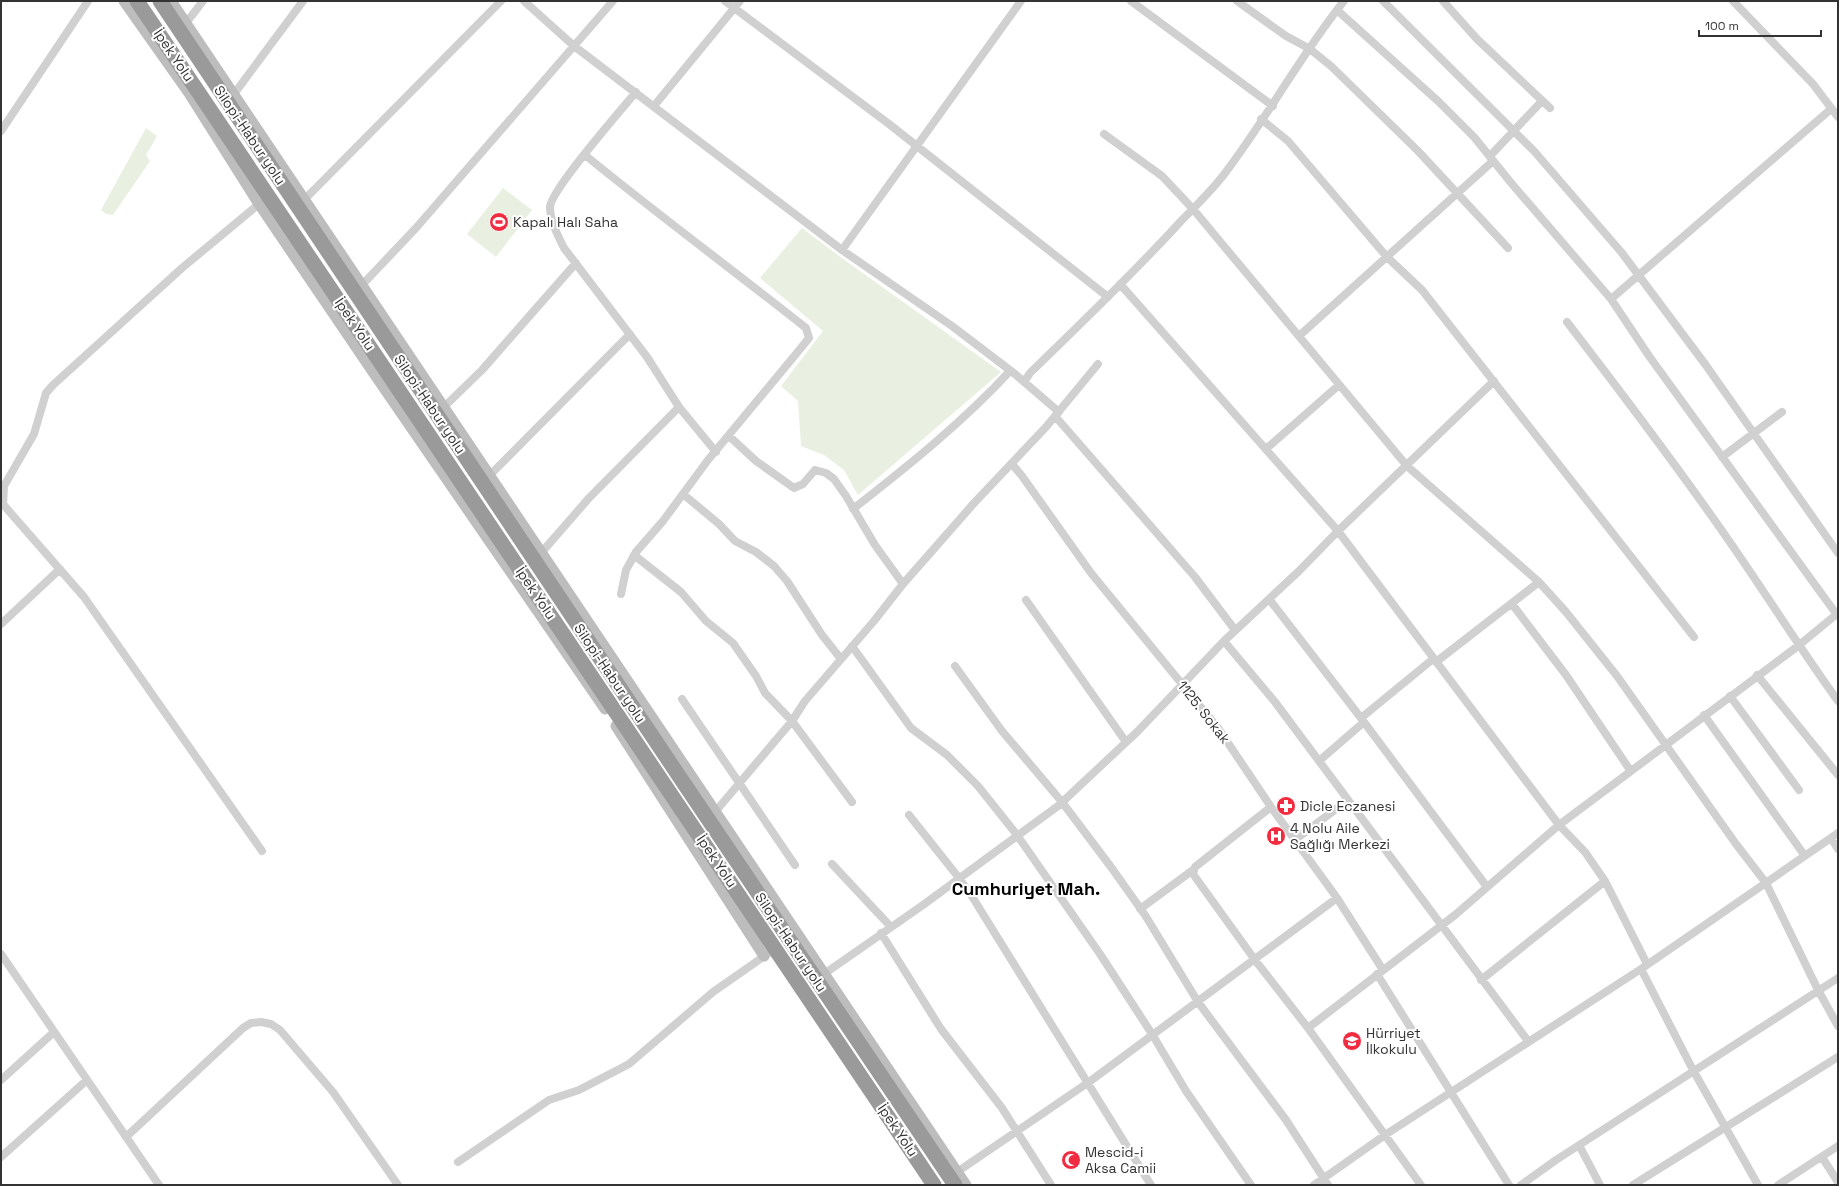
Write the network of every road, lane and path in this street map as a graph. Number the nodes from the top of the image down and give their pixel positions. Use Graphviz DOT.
graph roads {
  1 [pos="88,1"];
  2 [pos="124,1"];
  3 [pos="137,1"];
  4 [pos="160,1"];
  5 [pos="171,1"];
  6 [pos="203,1"];
  7 [pos="303,1"];
  8 [pos="501,1"];
  9 [pos="524,1"];
  10 [pos="613,1"];
  11 [pos="725,1"];
  12 [pos="740,1"];
  13 [pos="1021,1"];
  14 [pos="1131,1"];
  15 [pos="1237,1"];
  16 [pos="1344,1"];
  17 [pos="1383,1"];
  18 [pos="1443,1"];
  19 [pos="1733,1"];
  20 [pos="734,8"];
  21 [pos="1337,10"];
  22 [pos="186,23"];
  23 [pos="574,46"];
  24 [pos="1310,49"];
  25 [pos="636,92"];
  26 [pos="234,94"];
  27 [pos="1542,101"];
  28 [pos="654,106"];
  29 [pos="1273,106"];
  30 [pos="1550,108"];
  31 [pos="1832,109"];
  32 [pos="1838,117"];
  33 [pos="1261,119"];
  34 [pos="1,131"];
  35 [pos="1515,131"];
  36 [pos="1104,134"];
  37 [pos="916,147"];
  38 [pos="585,155"];
  39 [pos="1491,158"];
  40 [pos="1457,192"];
  41 [pos="304,200"];
  42 [pos="259,204"];
  43 [pos="1193,208"];
  44 [pos="1508,248"];
  45 [pos="842,250"];
  46 [pos="1386,258"];
  47 [pos="576,263"];
  48 [pos="1639,276"];
  49 [pos="1120,284"];
  50 [pos="362,285"];
  51 [pos="1108,297"];
  52 [pos="1611,299"];
  53 [pos="1567,322"];
  54 [pos="630,334"];
  55 [pos="1299,336"];
  56 [pos="1098,364"];
  57 [pos="1010,371"];
  58 [pos="1494,381"];
  59 [pos="1024,382"];
  60 [pos="1339,385"];
  61 [pos="443,408"];
  62 [pos="679,408"];
  63 [pos="1782,412"];
  64 [pos="1057,414"];
  65 [pos="1753,433"];
  66 [pos="729,436"];
  67 [pos="1266,449"];
  68 [pos="716,452"];
  69 [pos="1722,457"];
  70 [pos="1012,464"];
  71 [pos="1407,466"];
  72 [pos="489,476"];
  73 [pos="683,494"];
  74 [pos="2,503"];
  75 [pos="853,508"];
  76 [pos="1338,531"];
  77 [pos="542,552"];
  78 [pos="1838,553"];
  79 [pos="634,555"];
  80 [pos="60,569"];
  81 [pos="1539,582"];
  82 [pos="903,584"];
  83 [pos="621,594"];
  84 [pos="1269,599"];
  85 [pos="1026,600"];
  86 [pos="1512,604"];
  87 [pos="1837,614"];
  88 [pos="1,624"];
  89 [pos="1235,630"];
  90 [pos="1694,637"];
  91 [pos="1224,640"];
  92 [pos="852,646"];
  93 [pos="1798,646"];
  94 [pos="841,659"];
  95 [pos="1435,661"];
  96 [pos="954,666"];
  97 [pos="1758,675"];
  98 [pos="1182,684"];
  99 [pos="1730,696"];
  100 [pos="682,699"];
  101 [pos="1838,701"];
  102 [pos="1704,715"];
  103 [pos="1363,720"];
  104 [pos="792,721"];
  105 [pos="1126,742"];
  106 [pos="1666,744"];
  107 [pos="1319,761"];
  108 [pos="1630,770"];
  109 [pos="1838,775"];
  110 [pos="739,784"];
  111 [pos="1799,790"];
  112 [pos="1348,800"];
  113 [pos="852,802"];
  114 [pos="1062,802"];
  115 [pos="1272,807"];
  116 [pos="715,812"];
  117 [pos="909,815"];
  118 [pos="1559,825"];
  119 [pos="1017,835"];
  120 [pos="1835,836"];
  121 [pos="1296,840"];
  122 [pos="1838,849"];
  123 [pos="262,851"];
  124 [pos="1805,856"];
  125 [pos="832,864"];
  126 [pos="795,865"];
  127 [pos="1193,870"];
  128 [pos="959,878"];
  129 [pos="1605,881"];
  130 [pos="1766,883"];
  131 [pos="1487,887"];
  132 [pos="1337,898"];
  133 [pos="1140,909"];
  134 [pos="1440,926"];
  135 [pos="891,927"];
  136 [pos="881,933"];
  137 [pos="770,952"];
  138 [pos="1,954"];
  139 [pos="1255,960"];
  140 [pos="1644,966"];
  141 [pos="1380,972"];
  142 [pos="824,974"];
  143 [pos="1838,978"];
  144 [pos="1481,980"];
  145 [pos="1818,990"];
  146 [pos="1198,1002"];
  147 [pos="1838,1026"];
  148 [pos="1308,1028"];
  149 [pos="54,1032"];
  150 [pos="1152,1034"];
  151 [pos="1528,1041"];
  152 [pos="1838,1057"];
  153 [pos="1693,1070"];
  154 [pos="879,1073"];
  155 [pos="1,1080"];
  156 [pos="86,1080"];
  157 [pos="1089,1082"];
  158 [pos="866,1083"];
  159 [pos="1450,1092"];
  160 [pos="1726,1128"];
  161 [pos="1016,1131"];
  162 [pos="1385,1135"];
  163 [pos="126,1137"];
  164 [pos="1579,1145"];
  165 [pos="1838,1146"];
  166 [pos="1822,1157"];
  167 [pos="1,1158"];
  168 [pos="458,1162"];
  169 [pos="956,1178"];
  170 [pos="1326,1182"];
  171 [pos="1838,1182"];
  172 [pos="159,1185"];
  173 [pos="398,1185"];
  174 [pos="934,1185"];
  175 [pos="966,1185"];
  176 [pos="1051,1185"];
  177 [pos="1151,1185"];
  178 [pos="1251,1185"];
  179 [pos="1314,1185"];
  180 [pos="1421,1185"];
  181 [pos="1509,1185"];
  182 [pos="1521,1185"];
  183 [pos="1600,1185"];
  184 [pos="1633,1185"];
  185 [pos="1758,1185"];
  186 [pos="1778,1185"];
  1 -- 34 [label="street"];
  2 -- 42 [label="street"];
  3 -- 137 [label="highway, İpek Yolu"];
  4 -- 154 [label="highway, Silopi-Habur yolu"];
  5 -- 22 [label="street"];
  6 -- 22 [label="street"];
  7 -- 26 [label="street"];
  8 -- 41 [label="street"];
  9 -- 23 [label="street"];
  10 -- 23 [label="street"];
  11 -- 20 [label="street"];
  12 -- 20 [label="street"];
  13 -- 37 [label="street"];
  14 -- 29 [label="street"];
  15 -- 24 [label="street"];
  16 -- 21 [label="street"];
  17 -- 35 [label="street"];
  18 -- 27 [label="street"];
  19 -- 31 [label="street"];
  20 -- 28 [label="street"];
  20 -- 37 [label="street"];
  21 -- 24 [label="street"];
  21 -- 39 [label="street"];
  22 -- 26 [label="street"];
  23 -- 25 [label="street"];
  23 -- 50 [label="street"];
  24 -- 29 [label="street"];
  24 -- 40 [label="street"];
  25 -- 28 [label="street"];
  25 -- 38 [label="street"];
  26 -- 41 [label="street"];
  27 -- 30 [label="street"];
  27 -- 35 [label="street"];
  28 -- 45 [label="street"];
  29 -- 33 [label="street"];
  31 -- 32 [label="street"];
  31 -- 48 [label="street"];
  33 -- 43 [label="street"];
  33 -- 46 [label="street"];
  35 -- 39 [label="street"];
  35 -- 48 [label="street"];
  36 -- 43 [label="street"];
  37 -- 45 [label="street"];
  37 -- 51 [label="street"];
  38 -- 47 [label="street"];
  38 -- 66 [label="street"];
  39 -- 40 [label="street"];
  39 -- 52 [label="street"];
  40 -- 44 [label="street"];
  40 -- 46 [label="street"];
  41 -- 50 [label="street"];
  42 -- 74 [label="street"];
  42 -- 137 [label="street"];
  43 -- 49 [label="street"];
  43 -- 55 [label="street"];
  45 -- 57 [label="street"];
  46 -- 55 [label="street"];
  46 -- 58 [label="street"];
  47 -- 54 [label="street"];
  47 -- 61 [label="street"];
  48 -- 52 [label="street"];
  48 -- 65 [label="street"];
  49 -- 51 [label="street"];
  49 -- 67 [label="street"];
  50 -- 61 [label="street"];
  51 -- 59 [label="street"];
  52 -- 69 [label="street"];
  53 -- 93 [label="street"];
  54 -- 62 [label="street"];
  54 -- 72 [label="street"];
  55 -- 60 [label="street"];
  56 -- 64 [label="street"];
  57 -- 59 [label="street"];
  57 -- 75 [label="street"];
  58 -- 71 [label="street"];
  58 -- 90 [label="street"];
  59 -- 64 [label="street"];
  60 -- 67 [label="street"];
  60 -- 71 [label="street"];
  61 -- 72 [label="street"];
  62 -- 68 [label="street"];
  62 -- 77 [label="street"];
  63 -- 65 [label="street"];
  64 -- 70 [label="street"];
  64 -- 89 [label="street"];
  65 -- 69 [label="street"];
  65 -- 78 [label="street"];
  66 -- 68 [label="street"];
  66 -- 75 [label="street"];
  67 -- 76 [label="street"];
  68 -- 73 [label="street"];
  69 -- 87 [label="street"];
  70 -- 82 [label="street"];
  70 -- 98 [label="street, 1125. Sokak"];
  71 -- 76 [label="street"];
  71 -- 81 [label="street"];
  72 -- 77 [label="street"];
  73 -- 79 [label="street"];
  73 -- 94 [label="street"];
  74 -- 80 [label="street"];
  75 -- 82 [label="street"];
  76 -- 84 [label="street"];
  76 -- 95 [label="street"];
  77 -- 116 [label="street"];
  79 -- 83 [label="street"];
  79 -- 104 [label="street"];
  80 -- 88 [label="street"];
  80 -- 123 [label="street"];
  81 -- 86 [label="street"];
  81 -- 106 [label="street"];
  82 -- 92 [label="street"];
  84 -- 89 [label="street"];
  84 -- 103 [label="street"];
  85 -- 105 [label="street"];
  86 -- 95 [label="street"];
  86 -- 108 [label="street"];
  87 -- 93 [label="street"];
  89 -- 91 [label="street"];
  91 -- 98 [label="street"];
  91 -- 107 [label="street"];
  92 -- 94 [label="street"];
  92 -- 119 [label="street"];
  93 -- 97 [label="street"];
  93 -- 101 [label="street"];
  94 -- 104 [label="street"];
  95 -- 103 [label="street"];
  95 -- 118 [label="street"];
  96 -- 114 [label="street"];
  97 -- 99 [label="street"];
  97 -- 109 [label="street"];
  98 -- 105 [label="street"];
  98 -- 115 [label="street, 1125. Sokak"];
  99 -- 102 [label="street"];
  99 -- 111 [label="street"];
  100 -- 110 [label="street"];
  102 -- 106 [label="street"];
  102 -- 124 [label="street"];
  103 -- 107 [label="street"];
  103 -- 131 [label="street"];
  104 -- 110 [label="street"];
  104 -- 113 [label="street"];
  105 -- 114 [label="street"];
  106 -- 108 [label="street"];
  106 -- 130 [label="street"];
  107 -- 112 [label="street"];
  108 -- 118 [label="street"];
  110 -- 116 [label="street"];
  110 -- 126 [label="street"];
  112 -- 121 [label="street"];
  112 -- 134 [label="street"];
  114 -- 119 [label="street"];
  114 -- 133 [label="street"];
  115 -- 121 [label="street, 1125. Sokak"];
  115 -- 127 [label="street"];
  116 -- 142 [label="street"];
  117 -- 128 [label="street"];
  118 -- 129 [label="street"];
  118 -- 131 [label="street"];
  119 -- 128 [label="street"];
  119 -- 150 [label="street"];
  120 -- 122 [label="street"];
  120 -- 124 [label="street"];
  121 -- 132 [label="street, 1125. Sokak"];
  124 -- 130 [label="street"];
  125 -- 135 [label="street"];
  127 -- 133 [label="street"];
  127 -- 139 [label="street"];
  128 -- 135 [label="street"];
  128 -- 157 [label="street"];
  129 -- 140 [label="street"];
  129 -- 144 [label="street"];
  130 -- 140 [label="street"];
  130 -- 145 [label="street"];
  131 -- 134 [label="street"];
  132 -- 139 [label="street"];
  132 -- 141 [label="street, 1125. Sokak"];
  133 -- 146 [label="street"];
  134 -- 141 [label="street"];
  134 -- 144 [label="street"];
  135 -- 136 [label="street"];
  136 -- 142 [label="street"];
  136 -- 161 [label="street"];
  137 -- 158 [label="highway, İpek Yolu"];
  137 -- 168 [label="street"];
  138 -- 149 [label="street"];
  139 -- 146 [label="street"];
  139 -- 148 [label="street"];
  140 -- 151 [label="street"];
  140 -- 153 [label="street"];
  141 -- 148 [label="street"];
  141 -- 159 [label="street, 1125. Sokak"];
  142 -- 169 [label="street"];
  143 -- 145 [label="street"];
  144 -- 151 [label="street"];
  145 -- 147 [label="street"];
  145 -- 153 [label="street"];
  146 -- 150 [label="street"];
  146 -- 170 [label="street"];
  148 -- 162 [label="street"];
  149 -- 155 [label="street"];
  149 -- 156 [label="street"];
  150 -- 157 [label="street"];
  150 -- 178 [label="street"];
  151 -- 159 [label="street"];
  152 -- 160 [label="street"];
  153 -- 160 [label="street"];
  153 -- 164 [label="street"];
  154 -- 158 [label="highway"];
  154 -- 169 [label="highway, Silopi-Habur yolu"];
  156 -- 163 [label="street"];
  156 -- 167 [label="street"];
  157 -- 161 [label="street"];
  157 -- 177 [label="street"];
  158 -- 174 [label="highway, İpek Yolu"];
  159 -- 162 [label="street"];
  159 -- 181 [label="street, 1125. Sokak"];
  160 -- 184 [label="street"];
  160 -- 185 [label="street"];
  161 -- 169 [label="street"];
  161 -- 176 [label="street"];
  162 -- 170 [label="street"];
  162 -- 180 [label="street"];
  163 -- 172 [label="street"];
  163 -- 173 [label="street"];
  164 -- 182 [label="street"];
  164 -- 183 [label="street"];
  165 -- 166 [label="street"];
  166 -- 171 [label="street"];
  166 -- 186 [label="street"];
  169 -- 175 [label="street"];
  170 -- 179 [label="street"];
}
